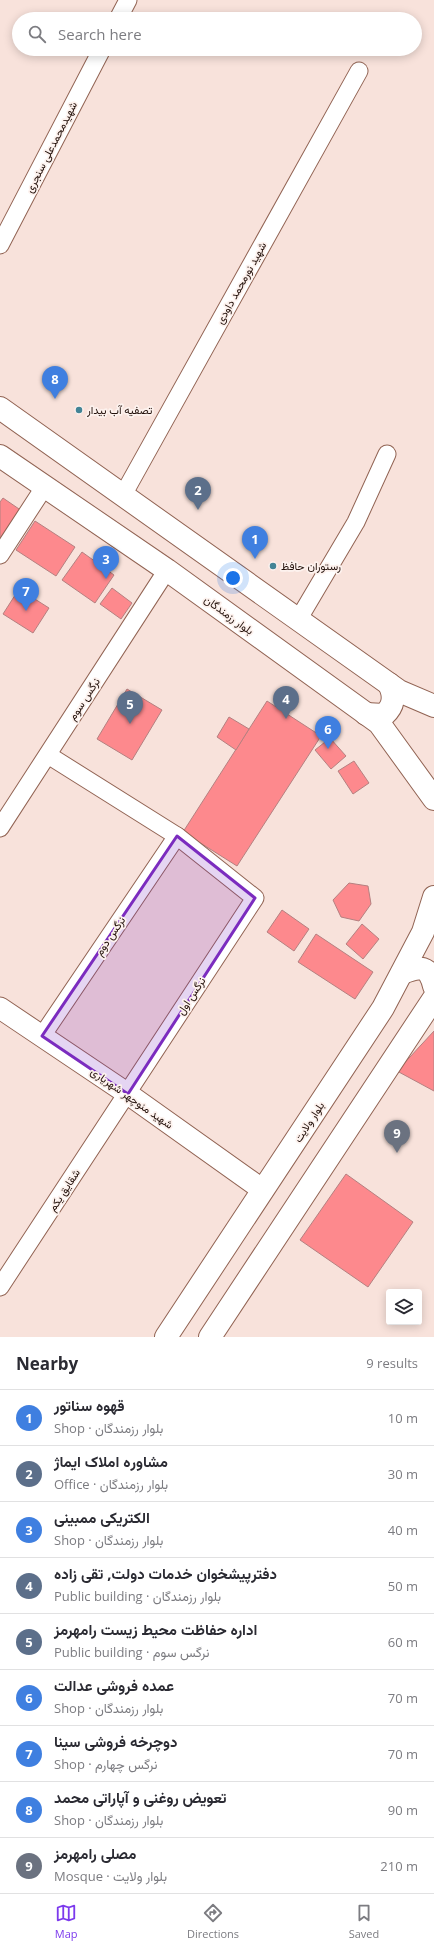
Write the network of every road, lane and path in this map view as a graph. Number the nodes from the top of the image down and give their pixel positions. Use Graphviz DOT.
graph roads {
  1 [pos="128,0"];
  2 [pos="122,12"];
  3 [pos="98,56"];
  4 [pos="360,71"];
  5 [pos="0,245"];
  6 [pos="0,408"];
  7 [pos="387,454"];
  8 [pos="0,456"];
  9 [pos="45,486"];
  10 [pos="123,495"];
  11 [pos="0,555"];
  12 [pos="167,570"];
  13 [pos="298,620"];
  14 [pos="389,684"];
  15 [pos="434,706"];
  16 [pos="366,714"];
  17 [pos="48,755"];
  18 [pos="434,799"];
  19 [pos="0,828"];
  20 [pos="178,836"];
  21 [pos="434,897"];
  22 [pos="402,973"];
  23 [pos="433,994"];
  24 [pos="0,1008"];
  25 [pos="42,1036"];
  26 [pos="128,1094"];
  27 [pos="263,1190"];
  28 [pos="0,1287"];
  29 [pos="166,1337"];
  30 [pos="210,1337"];
  1 -- 2 [label="street"];
  3 -- 5 [label="street, شهیدمحمدعلی سنجری"];
  4 -- 10 [label="street, شهید نورمحمد داودی"];
  6 -- 10 [label="main road"];
  7 -- 13 [label="street"];
  8 -- 9 [label="main road, بلوار رزمندگان"];
  9 -- 11 [label="street"];
  9 -- 12 [label="main road, بلوار رزمندگان"];
  10 -- 13 [label="main road"];
  12 -- 16 [label="main road, بلوار رزمندگان"];
  12 -- 17 [label="street, نرگس سوم"];
  13 -- 14 [label="main road"];
  14 -- 15 [label="main road"];
  14 -- 16 [label="main road"];
  16 -- 18 [label="main road, بلوار رزمندگان"];
  17 -- 19 [label="street, نرگس سوم"];
  17 -- 20 [label="street"];
  20 -- 25 [label="street, نرگس دوم"];
  20 -- 26 [label="street, نرگس اول"];
  21 -- 22 [label="main road, بلوار ولایت"];
  22 -- 23 [label="main road"];
  22 -- 27 [label="main road, بلوار ولایت"];
  23 -- 30 [label="main road"];
  24 -- 25 [label="street, شهید منوچهر شهریاری"];
  25 -- 26 [label="street, شهید منوچهر شهریاری"];
  26 -- 27 [label="street, شهید منوچهر شهریاری"];
  26 -- 28 [label="street, شقایق یکم"];
  27 -- 29 [label="main road, بلوار ولایت"];
}
